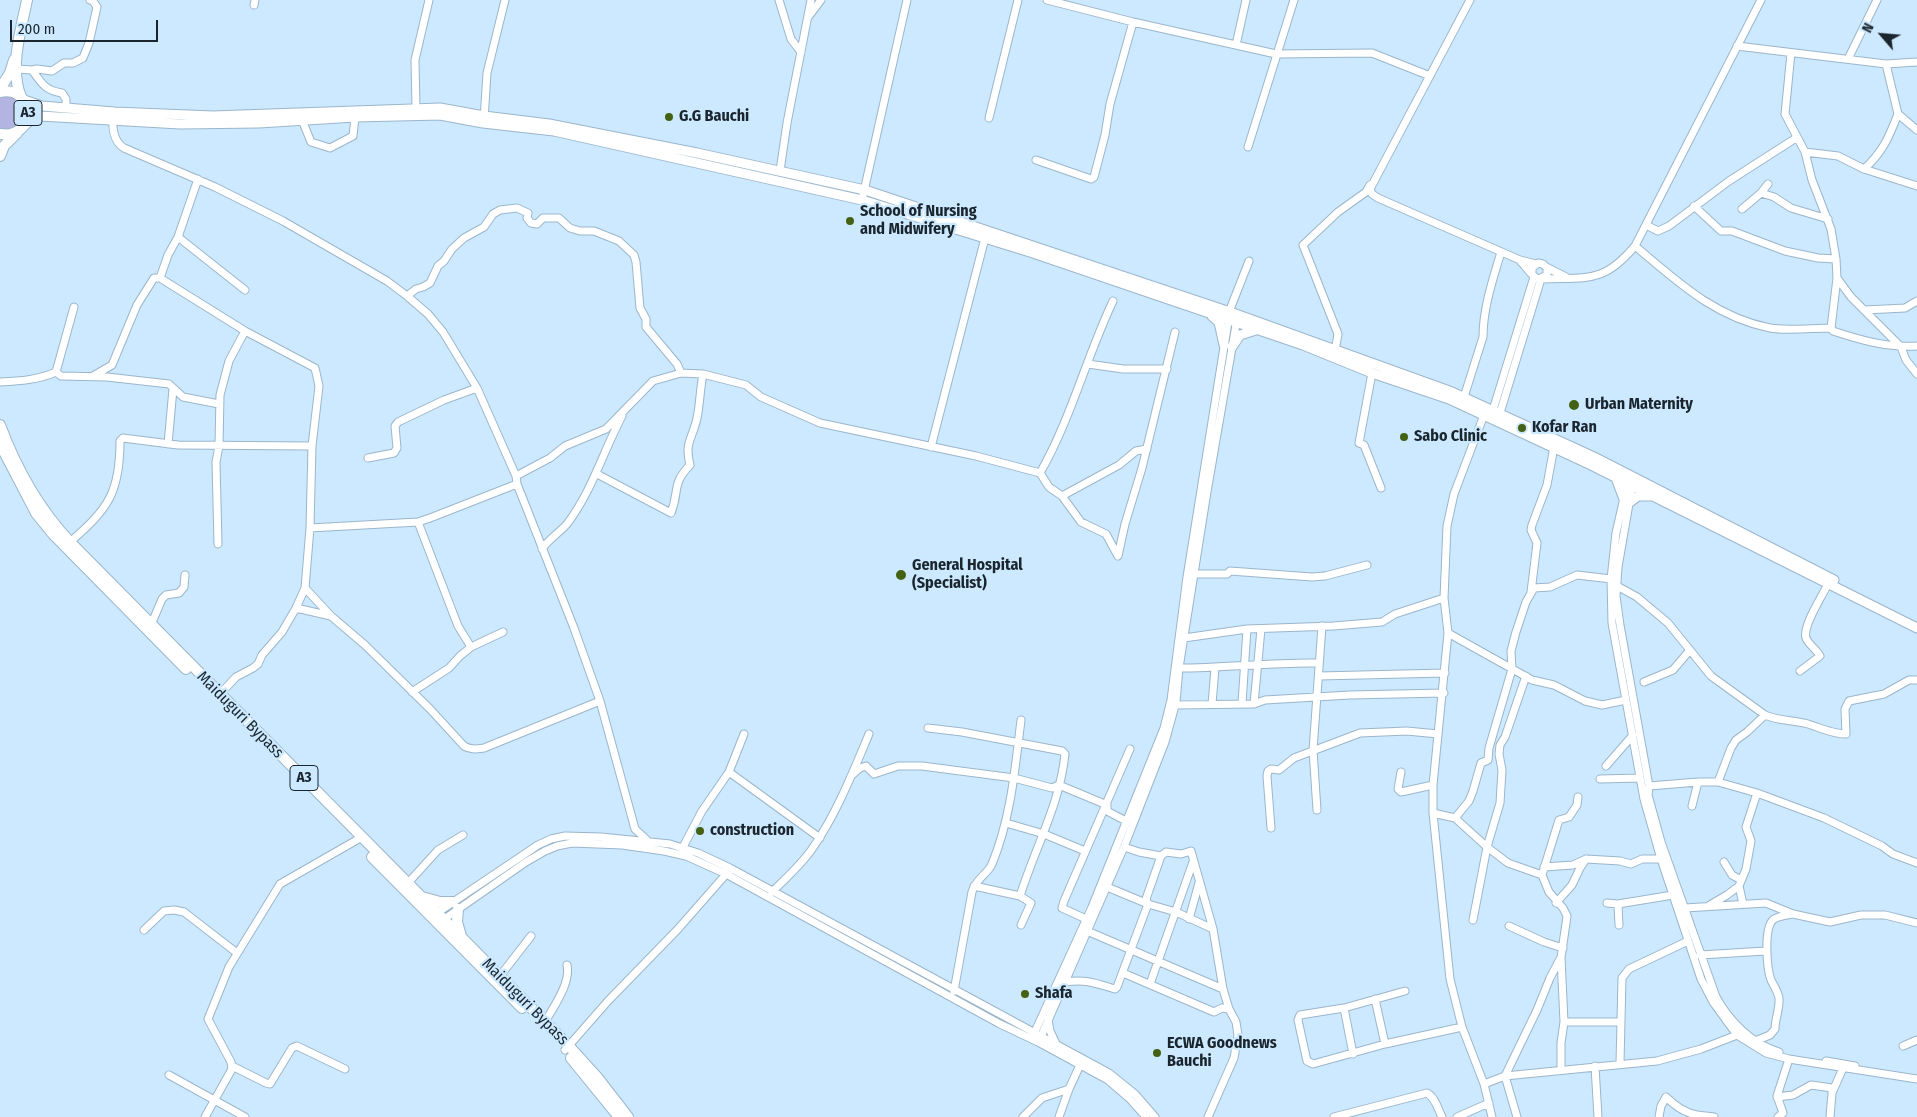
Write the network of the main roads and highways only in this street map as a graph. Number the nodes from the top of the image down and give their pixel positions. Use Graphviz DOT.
graph roads {
  1 [pos="27,0"];
  2 [pos="18,48"];
  3 [pos="0,90"];
  4 [pos="23,99"];
  5 [pos="113,117"];
  6 [pos="214,119"];
  7 [pos="484,119"];
  8 [pos="20,130"];
  9 [pos="0,134"];
  10 [pos="0,156"];
  11 [pos="1065,260"];
  12 [pos="1210,315"];
  13 [pos="1232,317"];
  14 [pos="1256,330"];
  15 [pos="0,425"];
  16 [pos="0,444"];
  17 [pos="1616,478"];
  18 [pos="1631,481"];
  19 [pos="1651,496"];
  20 [pos="129,607"];
  21 [pos="1917,622"];
  22 [pos="1917,628"];
  23 [pos="359,839"];
  24 [pos="421,896"];
  25 [pos="437,918"];
  26 [pos="462,939"];
  27 [pos="567,1048"];
  28 [pos="619,1117"];
  29 [pos="628,1117"];
  1 -- 2 [label="highway, A3"];
  2 -- 3 [label="highway, A3"];
  2 -- 4 [label="highway, A3"];
  3 -- 4 [label="highway, A3"];
  4 -- 5 [label="main road"];
  4 -- 8 [label="highway, A3"];
  5 -- 6 [label="main road"];
  5 -- 8 [label="main road"];
  6 -- 7 [label="main road"];
  6 -- 7 [label="main road"];
  7 -- 11 [label="main road"];
  7 -- 11 [label="main road"];
  8 -- 9 [label="highway, A3"];
  8 -- 10 [label="highway, A3"];
  11 -- 12 [label="main road"];
  11 -- 13 [label="main road"];
  12 -- 13 [label="main road"];
  12 -- 14 [label="main road"];
  13 -- 14 [label="main road"];
  13 -- 18 [label="main road"];
  14 -- 17 [label="main road"];
  15 -- 20 [label="highway, Maiduguri Bypass / A3"];
  16 -- 20 [label="highway, Maiduguri Bypass / A3"];
  17 -- 18 [label="main road"];
  17 -- 19 [label="main road"];
  18 -- 19 [label="main road"];
  18 -- 21 [label="main road"];
  19 -- 22 [label="main road"];
  20 -- 23 [label="highway, Maiduguri Bypass / A3"];
  20 -- 23 [label="highway, Maiduguri Bypass / A3"];
  23 -- 24 [label="highway, Maiduguri Bypass / A3"];
  23 -- 25 [label="highway, Maiduguri Bypass / A3"];
  24 -- 25 [label="highway, Maiduguri Bypass / A3"];
  24 -- 26 [label="highway"];
  25 -- 26 [label="highway, Maiduguri Bypass / A3"];
  25 -- 27 [label="highway, Maiduguri Bypass / A3"];
  26 -- 27 [label="highway, Maiduguri Bypass / A3"];
  27 -- 28 [label="highway, Maiduguri Bypass / A3"];
  27 -- 29 [label="highway, Maiduguri Bypass / A3"];
}
